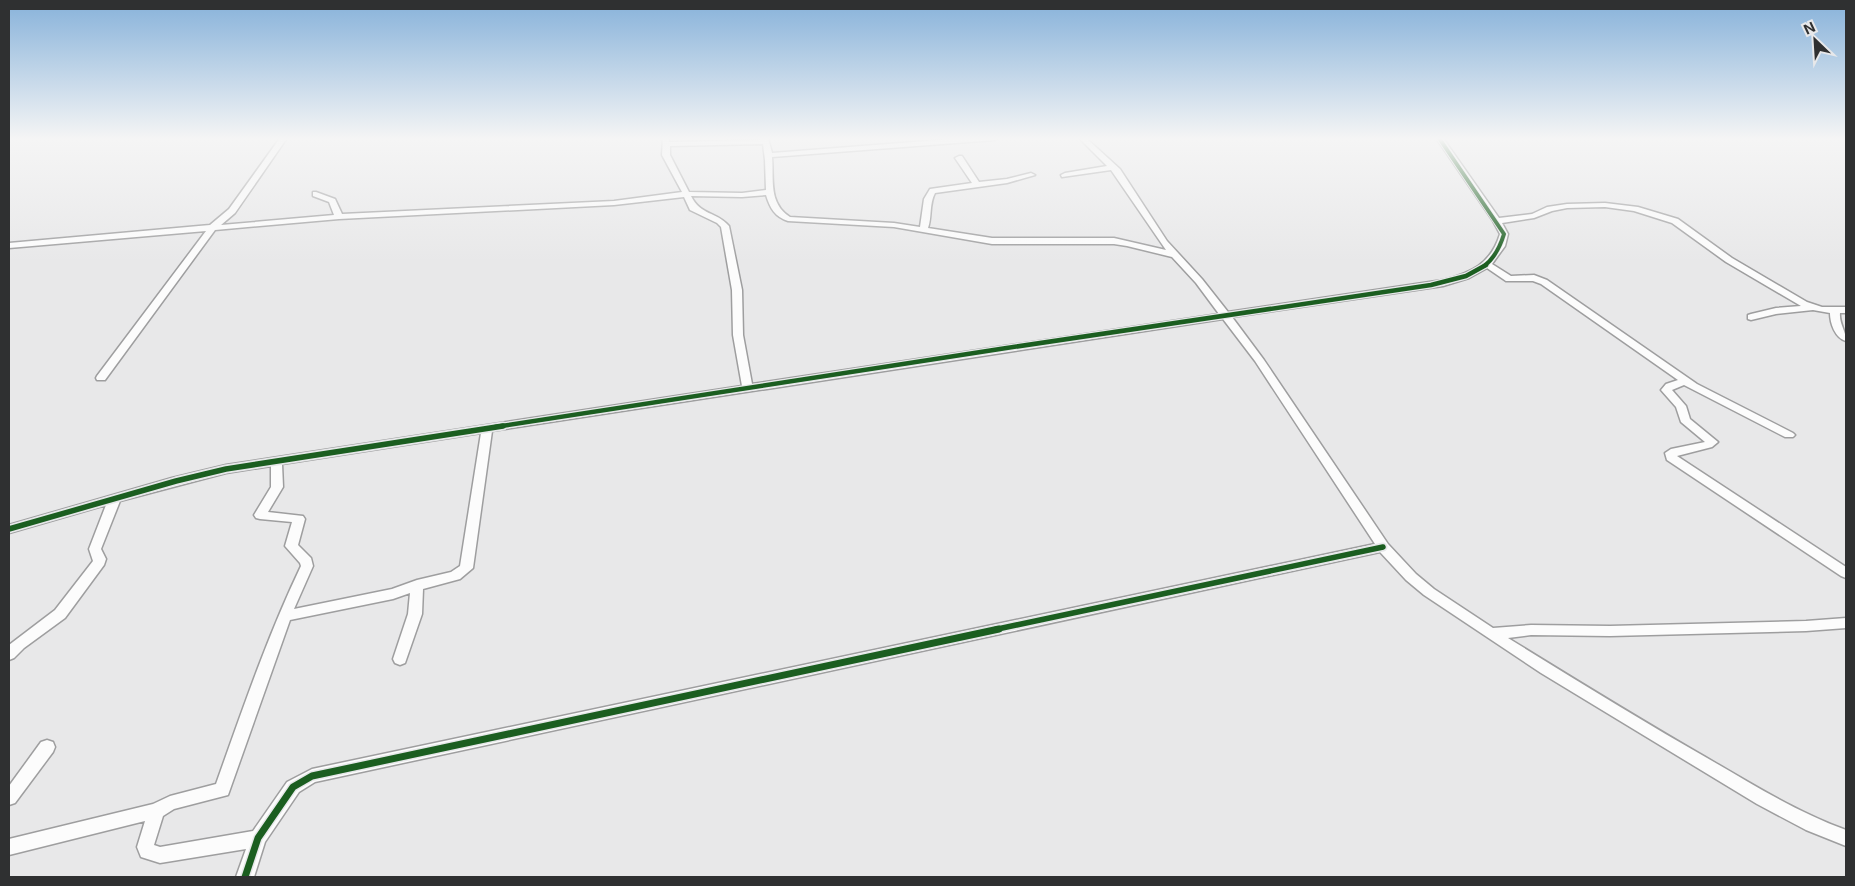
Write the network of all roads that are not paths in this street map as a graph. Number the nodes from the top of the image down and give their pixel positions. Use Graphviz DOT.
graph roads {
  1 [pos="255,179"];
  2 [pos="679,179"];
  3 [pos="769,179"];
  4 [pos="973,179"];
  5 [pos="1008,179"];
  6 [pos="1121,179"];
  7 [pos="1468,179"];
  8 [pos="977,185"];
  9 [pos="769,192"];
  10 [pos="316,194"];
  11 [pos="686,194"];
  12 [pos="338,217"];
  13 [pos="1497,221"];
  14 [pos="213,228"];
  15 [pos="923,229"];
  16 [pos="9,245"];
  17 [pos="1176,255"];
  18 [pos="1487,264"];
  19 [pos="1813,308"];
  20 [pos="1846,310"];
  21 [pos="1835,311"];
  22 [pos="1224,314"];
  23 [pos="1751,317"];
  24 [pos="1846,338"];
  25 [pos="101,378"];
  26 [pos="1686,381"];
  27 [pos="745,388"];
  28 [pos="487,429"];
  29 [pos="1789,435"];
  30 [pos="276,461"];
  31 [pos="115,498"];
  32 [pos="9,529"];
  33 [pos="1383,547"];
  34 [pos="1846,573"];
  35 [pos="417,586"];
  36 [pos="285,616"];
  37 [pos="1846,623"];
  38 [pos="1491,634"];
  39 [pos="9,654"];
  40 [pos="400,658"];
  41 [pos="47,748"];
  42 [pos="9,798"];
  43 [pos="156,811"];
  44 [pos="258,838"];
  45 [pos="1846,838"];
  46 [pos="9,847"];
  47 [pos="244,877"];
  1 -- 14 [label="street"];
  2 -- 11 [label="street"];
  3 -- 9 [label="street"];
  4 -- 8 [label="street"];
  5 -- 8 [label="street"];
  6 -- 17 [label="street"];
  7 -- 13 [label="street"];
  8 -- 15 [label="street"];
  9 -- 11 [label="street"];
  9 -- 15 [label="street"];
  10 -- 12 [label="street"];
  11 -- 12 [label="street"];
  11 -- 27 [label="street"];
  12 -- 14 [label="street"];
  13 -- 18 [label="street"];
  13 -- 19 [label="street"];
  14 -- 16 [label="street"];
  14 -- 25 [label="street"];
  15 -- 17 [label="street"];
  17 -- 22 [label="street"];
  18 -- 22 [label="street"];
  18 -- 26 [label="street"];
  19 -- 21 [label="street"];
  19 -- 23 [label="street"];
  20 -- 21 [label="street"];
  21 -- 24 [label="street"];
  22 -- 27 [label="street"];
  22 -- 33 [label="street"];
  26 -- 29 [label="street"];
  26 -- 34 [label="street"];
  27 -- 28 [label="street"];
  28 -- 30 [label="street"];
  28 -- 35 [label="street"];
  30 -- 31 [label="street"];
  30 -- 36 [label="street"];
  31 -- 32 [label="street"];
  31 -- 39 [label="street"];
  33 -- 38 [label="street"];
  33 -- 44 [label="street"];
  35 -- 36 [label="street"];
  35 -- 40 [label="street"];
  36 -- 43 [label="street"];
  37 -- 38 [label="street"];
  38 -- 45 [label="street"];
  41 -- 42 [label="street"];
  43 -- 44 [label="street"];
  43 -- 46 [label="street"];
  44 -- 47 [label="street"];
}
